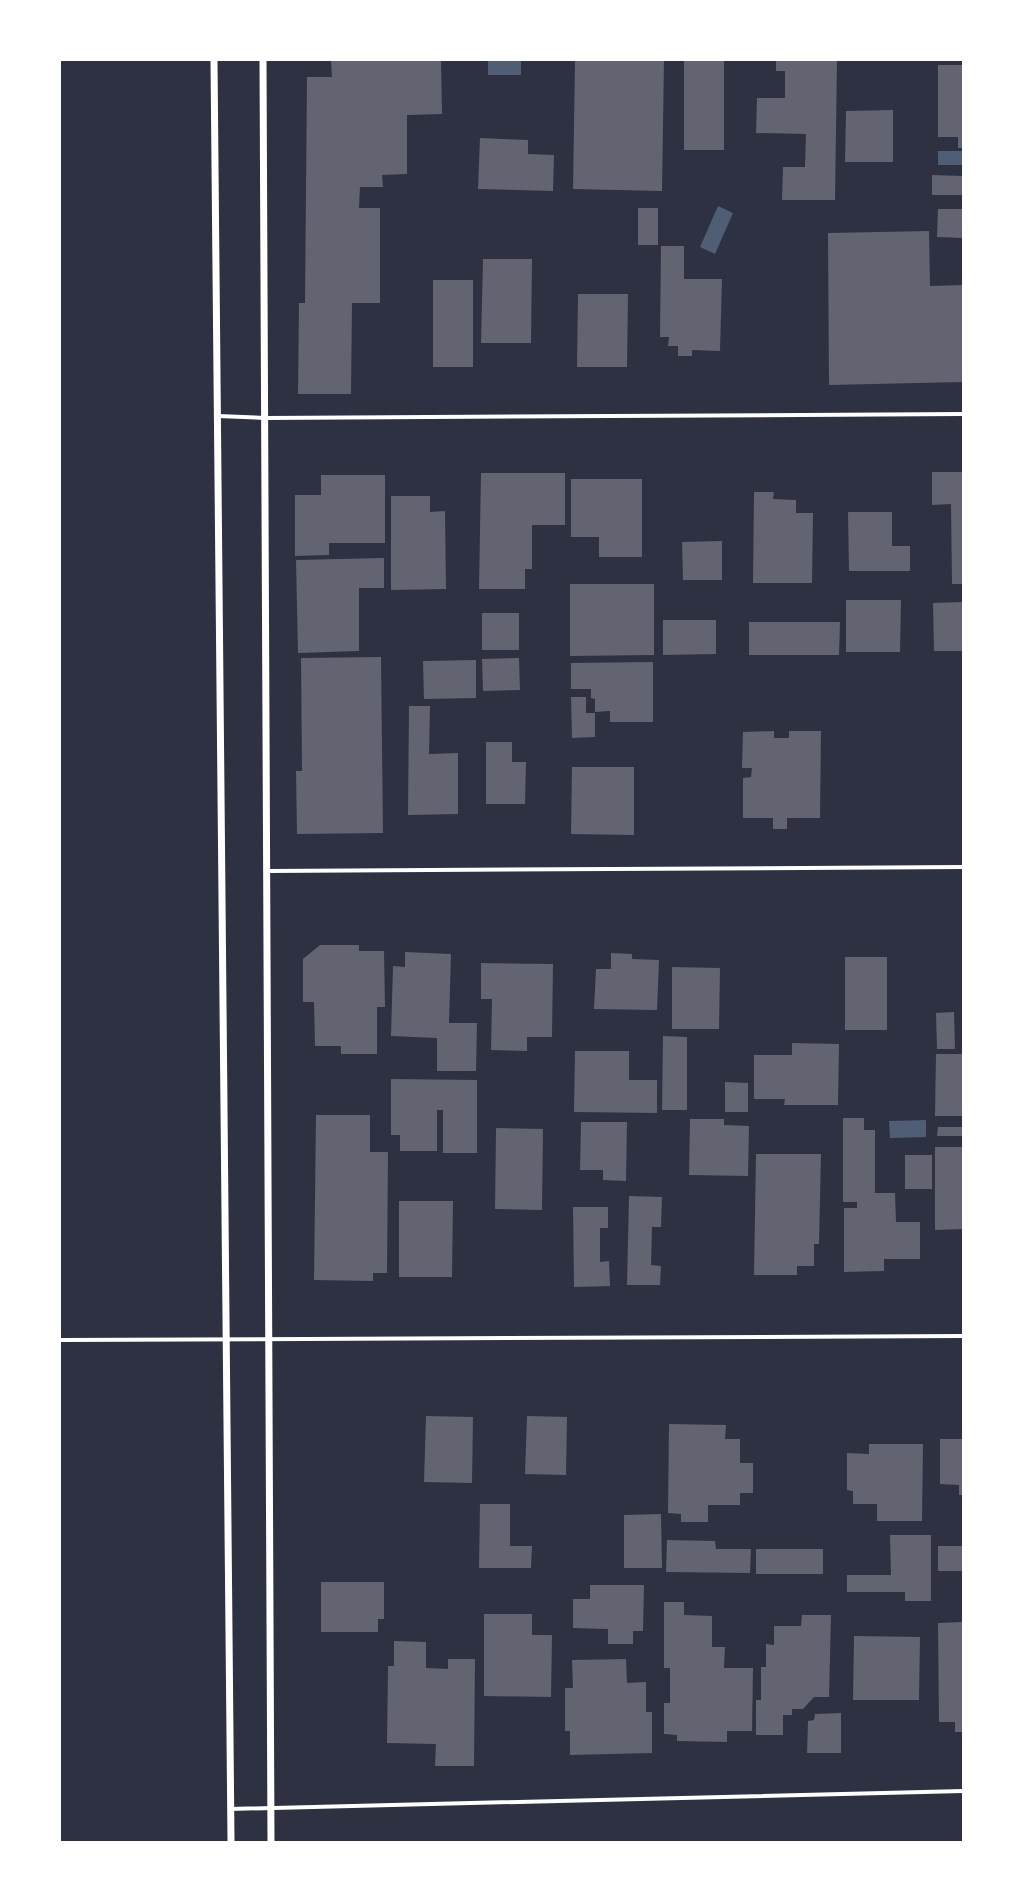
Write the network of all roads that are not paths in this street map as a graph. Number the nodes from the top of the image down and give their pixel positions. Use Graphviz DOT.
graph roads {
  1 [pos="214,60"];
  2 [pos="263,60"];
  3 [pos="963,414"];
  4 [pos="218,416"];
  5 [pos="266,418"];
  6 [pos="963,867"];
  7 [pos="268,871"];
  8 [pos="963,1336"];
  9 [pos="227,1339"];
  10 [pos="270,1339"];
  11 [pos="60,1340"];
  12 [pos="963,1791"];
  13 [pos="271,1808"];
  14 [pos="230,1809"];
  15 [pos="231,1842"];
  16 [pos="271,1842"];
  1 -- 4 [label="street"];
  2 -- 5 [label="street"];
  3 -- 5 [label="street"];
  4 -- 5 [label="street"];
  4 -- 9 [label="street"];
  5 -- 7 [label="street"];
  6 -- 7 [label="street"];
  7 -- 10 [label="street"];
  8 -- 10 [label="street"];
  9 -- 10 [label="street"];
  9 -- 11 [label="street"];
  9 -- 14 [label="street"];
  10 -- 13 [label="street"];
  12 -- 13 [label="street"];
  13 -- 14 [label="street"];
  13 -- 16 [label="street"];
  14 -- 15 [label="street"];
}
